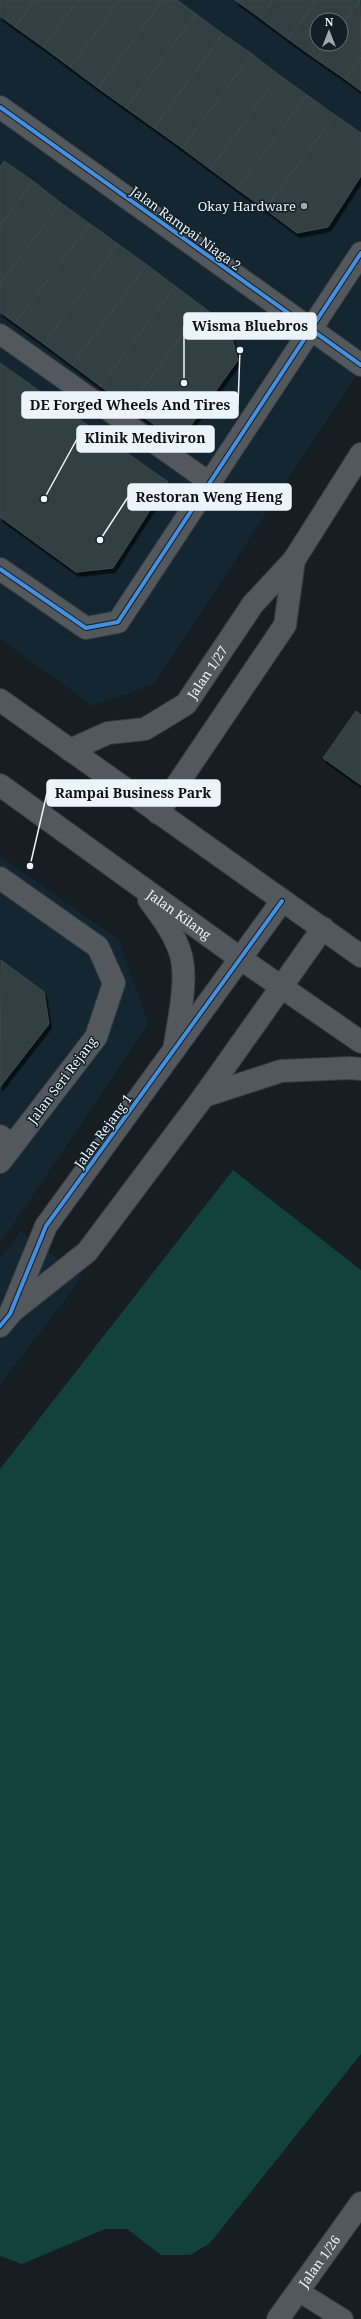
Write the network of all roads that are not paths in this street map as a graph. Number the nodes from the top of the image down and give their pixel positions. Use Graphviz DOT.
graph roads {
  1 [pos="0,106"];
  2 [pos="361,253"];
  3 [pos="310,329"];
  4 [pos="0,334"];
  5 [pos="361,365"];
  6 [pos="361,454"];
  7 [pos="209,482"];
  8 [pos="294,560"];
  9 [pos="0,569"];
  10 [pos="0,700"];
  11 [pos="70,750"];
  12 [pos="0,785"];
  13 [pos="158,813"];
  14 [pos="0,878"];
  15 [pos="139,886"];
  16 [pos="282,900"];
  17 [pos="323,928"];
  18 [pos="361,956"];
  19 [pos="241,959"];
  20 [pos="283,987"];
  21 [pos="361,1042"];
  22 [pos="174,1050"];
  23 [pos="361,1069"];
  24 [pos="204,1096"];
  25 [pos="7,1140"];
  26 [pos="0,1162"];
  27 [pos="5,1320"];
  28 [pos="361,2203"];
  29 [pos="298,2291"];
  30 [pos="278,2319"];
  31 [pos="343,2319"];
  1 -- 3 [label="street, Jalan Rampai Niaga 2"];
  2 -- 3 [label="street"];
  3 -- 5 [label="street, Jalan Rampai Niaga 2"];
  3 -- 7 [label="street"];
  4 -- 7 [label="lane"];
  6 -- 8 [label="street, Jalan 1/27"];
  7 -- 9 [label="street"];
  8 -- 11 [label="street, Jalan 1/27"];
  8 -- 13 [label="street, Jalan 1/27"];
  10 -- 11 [label="street"];
  11 -- 13 [label="street"];
  12 -- 15 [label="street, Jalan Kilang"];
  13 -- 16 [label="street"];
  14 -- 25 [label="street, Jalan Seri Rejang"];
  15 -- 19 [label="street, Jalan Kilang"];
  15 -- 22 [label="street"];
  16 -- 17 [label="street"];
  16 -- 19 [label="street, Jalan Rejang 1"];
  17 -- 18 [label="street"];
  17 -- 20 [label="street, Jalan Rejang 1"];
  19 -- 20 [label="street, Jalan Kilang"];
  19 -- 22 [label="street, Jalan Rejang 1"];
  20 -- 21 [label="street, Jalan Kilang"];
  20 -- 24 [label="street, Jalan Rejang 1"];
  22 -- 27 [label="street, Jalan Rejang 1"];
  23 -- 24 [label="street"];
  24 -- 27 [label="street, Jalan Rejang 1"];
  25 -- 26 [label="street, Jalan Seri Rejang"];
  28 -- 29 [label="street, Jalan 1/26"];
  29 -- 30 [label="street, Jalan 1/26"];
  29 -- 31 [label="lane"];
}
